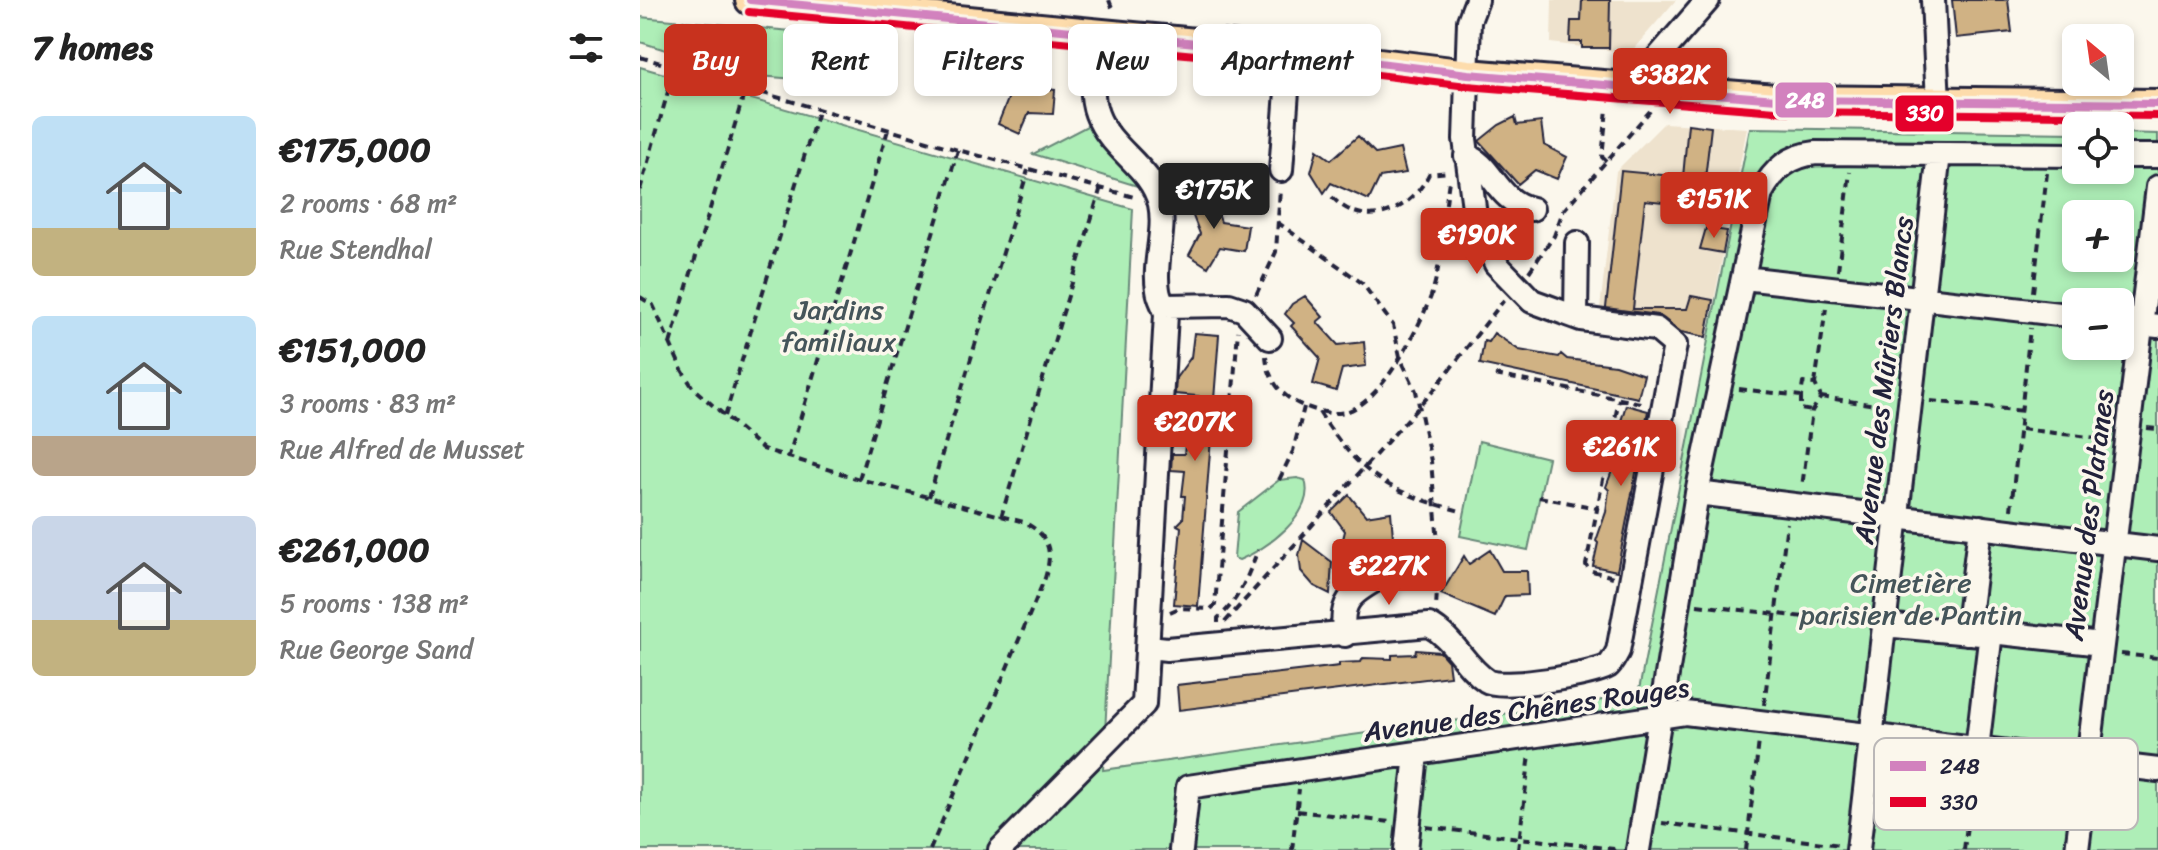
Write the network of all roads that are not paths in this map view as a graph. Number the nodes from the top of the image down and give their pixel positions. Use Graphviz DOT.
graph roads {
  1 [pos="750,0"];
  2 [pos="1477,0"];
  3 [pos="1708,0"];
  4 [pos="1933,0"];
  5 [pos="791,2"];
  6 [pos="1068,32"];
  7 [pos="1381,63"];
  8 [pos="1468,74"];
  9 [pos="1627,85"];
  10 [pos="1093,96"];
  11 [pos="1287,96"];
  12 [pos="1938,102"];
  13 [pos="2158,104"];
  14 [pos="1939,154"];
  15 [pos="2062,155"];
  16 [pos="2134,156"];
  17 [pos="2158,156"];
  18 [pos="1466,162"];
  19 [pos="1281,170"];
  20 [pos="2158,187"];
  21 [pos="1532,209"];
  22 [pos="1577,243"];
  23 [pos="1744,278"];
  24 [pos="1922,298"];
  25 [pos="1164,306"];
  26 [pos="2062,314"];
  27 [pos="1576,317"];
  28 [pos="2140,324"];
  29 [pos="1270,338"];
  30 [pos="1697,493"];
  31 [pos="1898,517"];
  32 [pos="1980,527"];
  33 [pos="2114,543"];
  34 [pos="2158,549"];
  35 [pos="1387,573"];
  36 [pos="1884,625"];
  37 [pos="1967,633"];
  38 [pos="1345,635"];
  39 [pos="1990,635"];
  40 [pos="1158,648"];
  41 [pos="2102,648"];
  42 [pos="1660,716"];
  43 [pos="1870,736"];
  44 [pos="1886,738"];
  45 [pos="1978,738"];
  46 [pos="2091,738"];
  47 [pos="1416,754"];
  48 [pos="2138,768"];
  49 [pos="2158,770"];
  50 [pos="2080,830"];
  51 [pos="1639,842"];
  52 [pos="1858,848"];
  53 [pos="1000,850"];
  54 [pos="1181,850"];
  55 [pos="1406,850"];
  56 [pos="2077,850"];
  1 -- 5 [label="main road"];
  2 -- 8 [label="street"];
  3 -- 9 [label="street"];
  4 -- 12 [label="street"];
  5 -- 6 [label="main road"];
  7 -- 8 [label="main road"];
  8 -- 9 [label="main road"];
  8 -- 18 [label="street"];
  9 -- 12 [label="main road"];
  10 -- 25 [label="street"];
  11 -- 19 [label="street"];
  12 -- 13 [label="main road"];
  14 -- 15 [label="street"];
  14 -- 23 [label="street"];
  14 -- 24 [label="street, Avenue des Mûriers Blancs"];
  16 -- 17 [label="street"];
  18 -- 21 [label="street"];
  18 -- 27 [label="street"];
  20 -- 28 [label="street, Avenue des Platanes"];
  22 -- 27 [label="street"];
  23 -- 24 [label="street"];
  23 -- 30 [label="street"];
  24 -- 26 [label="street"];
  24 -- 31 [label="street, Avenue des Mûriers Blancs"];
  25 -- 29 [label="street"];
  25 -- 40 [label="street"];
  27 -- 38 [label="street"];
  28 -- 33 [label="street, Avenue des Platanes"];
  30 -- 31 [label="street"];
  30 -- 42 [label="street"];
  31 -- 32 [label="street"];
  31 -- 36 [label="street, Avenue des Mûriers Blancs"];
  32 -- 33 [label="street"];
  32 -- 37 [label="street"];
  33 -- 34 [label="street"];
  33 -- 41 [label="street, Avenue des Platanes"];
  35 -- 38 [label="street"];
  36 -- 37 [label="street"];
  36 -- 43 [label="street, Avenue des Mûriers Blancs"];
  37 -- 39 [label="street"];
  38 -- 40 [label="street"];
  39 -- 41 [label="street"];
  39 -- 45 [label="street"];
  40 -- 53 [label="street"];
  41 -- 46 [label="street, Avenue des Platanes"];
  42 -- 43 [label="street, Avenue des Chênes Rouges"];
  42 -- 47 [label="street, Avenue des Chênes Rouges"];
  42 -- 51 [label="street"];
  43 -- 44 [label="street, Avenue des Chênes Rouges"];
  43 -- 52 [label="street, Avenue des Mûriers Blancs"];
  47 -- 54 [label="street, Avenue des Chênes Rouges"];
  47 -- 55 [label="street"];
  48 -- 49 [label="street, Avenue des Chênes Rouges"];
  50 -- 56 [label="street, Avenue des Platanes"];
}
